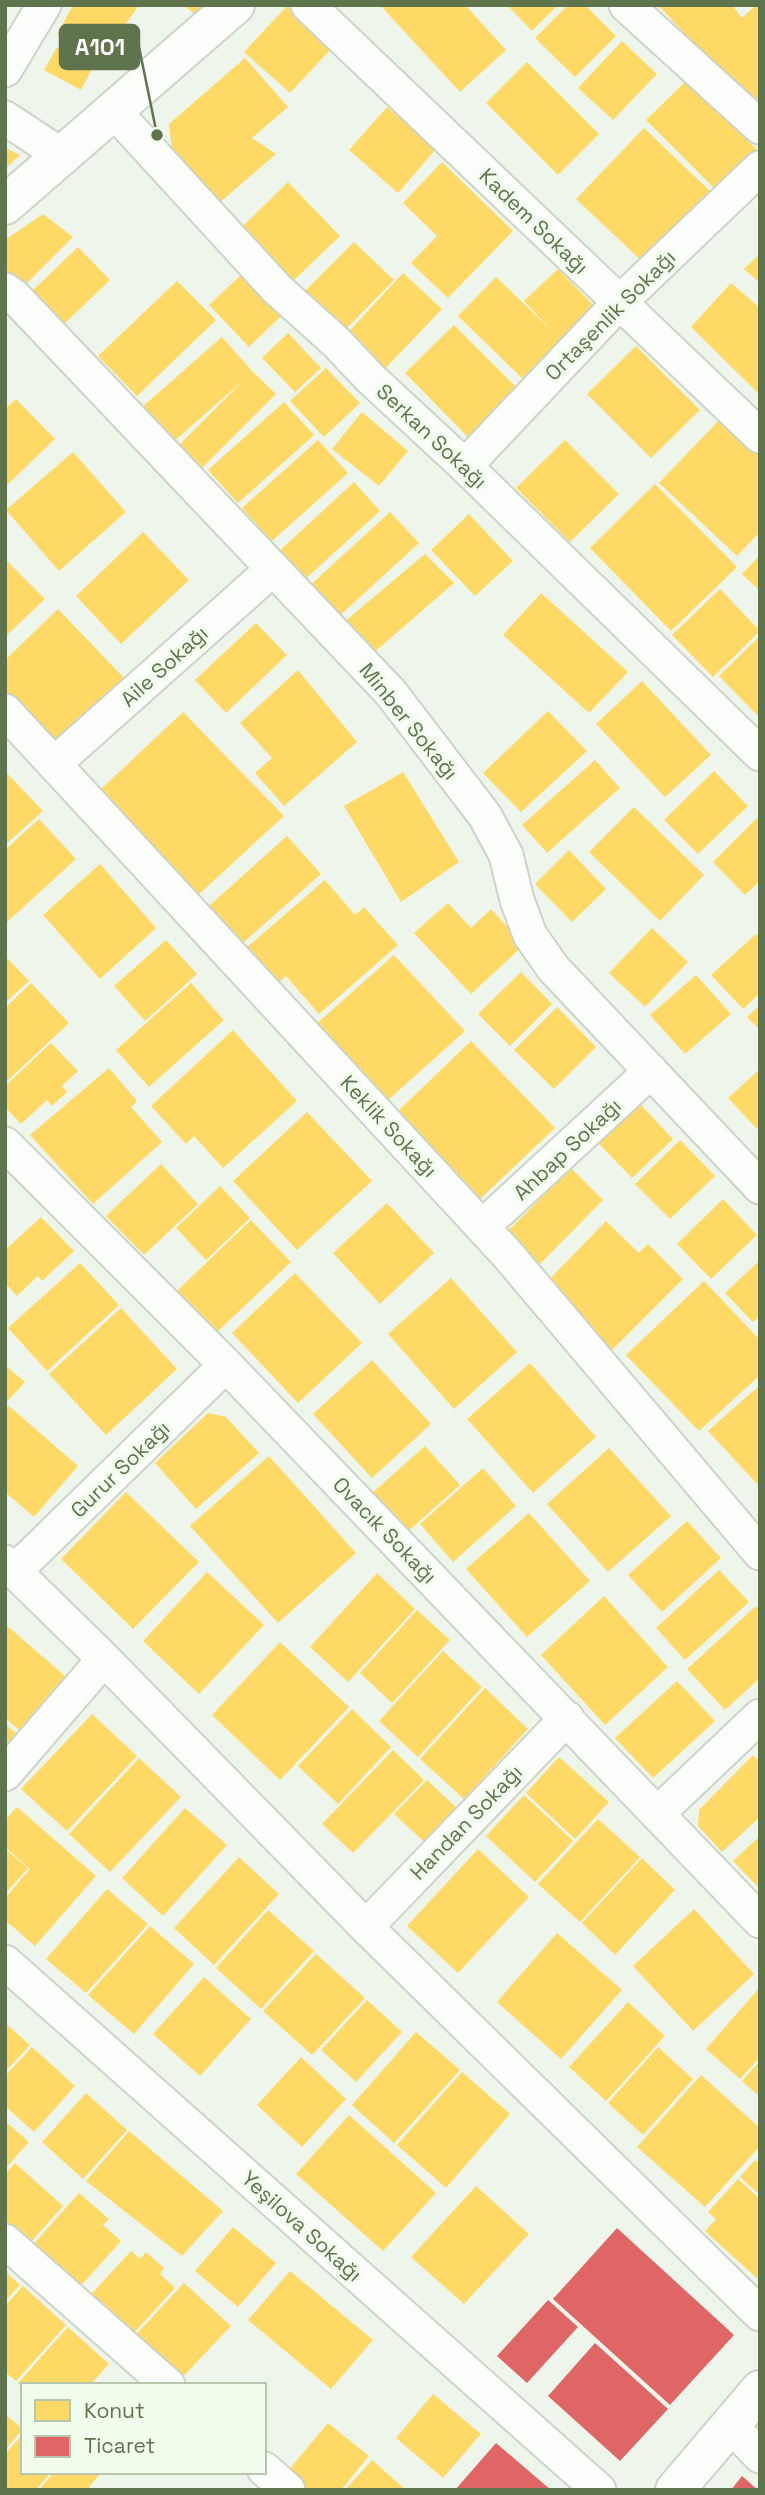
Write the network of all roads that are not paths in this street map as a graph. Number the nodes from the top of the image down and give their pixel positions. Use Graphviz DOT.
graph roads {
  1 [pos="44,5"];
  2 [pos="235,5"];
  3 [pos="308,5"];
  4 [pos="626,5"];
  5 [pos="5,70"];
  6 [pos="113,110"];
  7 [pos="5,118"];
  8 [pos="760,127"];
  9 [pos="64,157"];
  10 [pos="760,168"];
  11 [pos="5,205"];
  12 [pos="5,290"];
  13 [pos="620,302"];
  14 [pos="760,436"];
  15 [pos="465,466"];
  16 [pos="273,569"];
  17 [pos="5,711"];
  18 [pos="760,754"];
  19 [pos="54,764"];
  20 [pos="651,1071"];
  21 [pos="5,1144"];
  22 [pos="760,1187"];
  23 [pos="482,1227"];
  24 [pos="226,1365"];
  25 [pos="760,1553"];
  26 [pos="10,1567"];
  27 [pos="104,1659"];
  28 [pos="760,1716"];
  29 [pos="566,1718"];
  30 [pos="5,1774"];
  31 [pos="657,1814"];
  32 [pos="760,1921"];
  33 [pos="366,1927"];
  34 [pos="5,1962"];
  35 [pos="5,2241"];
  36 [pos="760,2314"];
  37 [pos="166,2383"];
  38 [pos="760,2390"];
  39 [pos="730,2425"];
  40 [pos="760,2456"];
  41 [pos="266,2471"];
  42 [pos="288,2490"];
  43 [pos="600,2490"];
  44 [pos="675,2490"];
  1 -- 5 [label="street"];
  2 -- 6 [label="street"];
  3 -- 13 [label="street, Kadem Sokağı"];
  4 -- 8 [label="street"];
  6 -- 9 [label="street"];
  6 -- 15 [label="street, Serkan Sokağı"];
  7 -- 9 [label="street"];
  9 -- 11 [label="street"];
  10 -- 13 [label="street, Ortaşenlik Sokağı"];
  12 -- 16 [label="street, Minber Sokağı"];
  13 -- 14 [label="street, Kadem Sokağı"];
  13 -- 15 [label="street, Ortaşenlik Sokağı"];
  15 -- 18 [label="street, Serkan Sokağı"];
  16 -- 19 [label="street, Aile Sokağı"];
  16 -- 20 [label="street, Minber Sokağı"];
  17 -- 19 [label="street, Keklik Sokağı"];
  19 -- 23 [label="street, Keklik Sokağı"];
  20 -- 22 [label="street, Minber Sokağı"];
  20 -- 23 [label="street, Ahbap Sokağı"];
  21 -- 24 [label="street, Ovacık Sokağı"];
  23 -- 25 [label="street, Keklik Sokağı"];
  24 -- 26 [label="street, Gurur Sokağı"];
  24 -- 29 [label="street, Ovacık Sokağı"];
  26 -- 27 [label="street"];
  27 -- 30 [label="street"];
  27 -- 33 [label="street"];
  28 -- 31 [label="street"];
  29 -- 31 [label="street, Ovacık Sokağı"];
  29 -- 33 [label="street, Handan Sokağı"];
  31 -- 32 [label="street, Ovacık Sokağı"];
  33 -- 36 [label="street"];
  34 -- 43 [label="street, Yeşilova Sokağı"];
  35 -- 37 [label="street"];
  38 -- 39 [label="street"];
  39 -- 40 [label="street"];
  39 -- 44 [label="street"];
  41 -- 42 [label="street"];
}
